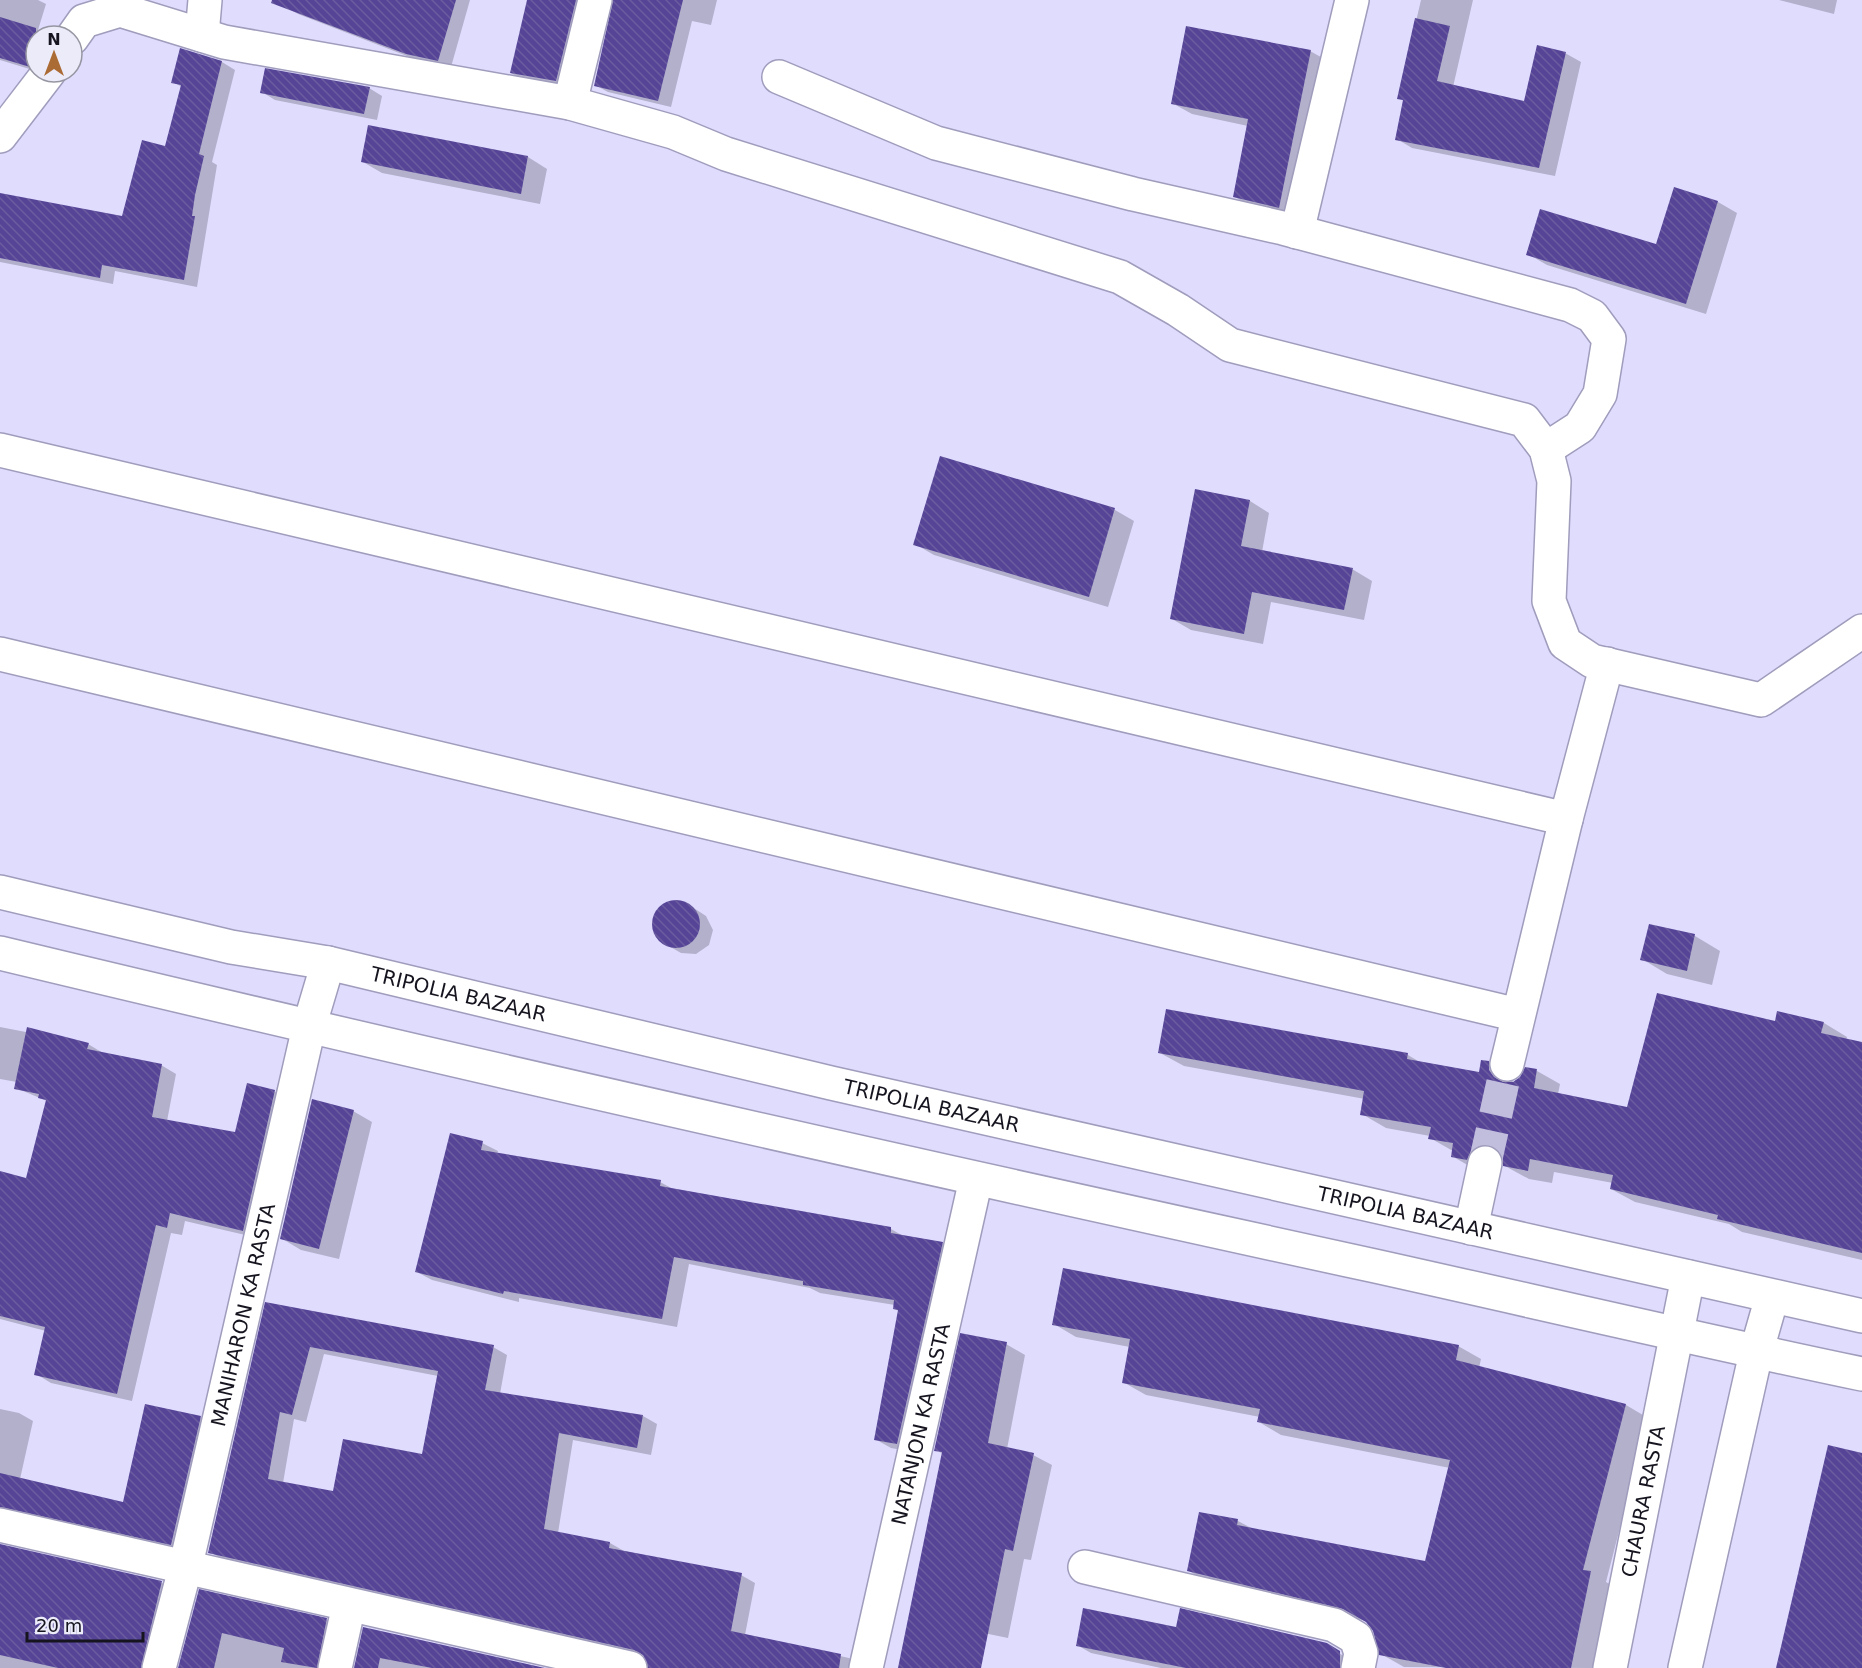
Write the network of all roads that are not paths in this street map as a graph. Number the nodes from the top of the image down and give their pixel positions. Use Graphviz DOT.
graph roads {
  1 [pos="205,0"];
  2 [pos="595,0"];
  3 [pos="1352,0"];
  4 [pos="82,24"];
  5 [pos="202,35"];
  6 [pos="779,77"];
  7 [pos="40,84"];
  8 [pos="570,103"];
  9 [pos="0,136"];
  10 [pos="1297,232"];
  11 [pos="1546,449"];
  12 [pos="0,450"];
  13 [pos="1862,631"];
  14 [pos="0,654"];
  15 [pos="1607,664"];
  16 [pos="1566,819"];
  17 [pos="0,892"];
  18 [pos="0,953"];
  19 [pos="328,963"];
  20 [pos="1518,1015"];
  21 [pos="309,1027"];
  22 [pos="1507,1064"];
  23 [pos="1485,1163"];
  24 [pos="976,1179"];
  25 [pos="1472,1228"];
  26 [pos="1688,1277"];
  27 [pos="1772,1297"];
  28 [pos="1862,1316"];
  29 [pos="1675,1335"];
  30 [pos="1756,1353"];
  31 [pos="1862,1374"];
  32 [pos="0,1526"];
  33 [pos="1085,1567"];
  34 [pos="185,1569"];
  35 [pos="349,1605"];
  36 [pos="159,1668"];
  37 [pos="335,1668"];
  38 [pos="630,1668"];
  39 [pos="866,1668"];
  40 [pos="1358,1668"];
  41 [pos="1610,1668"];
  42 [pos="1685,1668"];
  1 -- 5 [label="main road"];
  2 -- 8 [label="main road"];
  3 -- 10 [label="main road"];
  4 -- 5 [label="main road"];
  5 -- 8 [label="main road"];
  6 -- 10 [label="main road"];
  7 -- 9 [label="main road"];
  8 -- 11 [label="main road"];
  10 -- 11 [label="main road"];
  11 -- 15 [label="main road"];
  12 -- 16 [label="main road"];
  13 -- 15 [label="main road"];
  14 -- 20 [label="main road"];
  15 -- 16 [label="main road"];
  16 -- 20 [label="main road"];
  17 -- 19 [label="main road, TRIPOLIA BAZAAR"];
  18 -- 21 [label="main road"];
  19 -- 21 [label="main road, MANIHARON KA RASTA"];
  19 -- 25 [label="main road, TRIPOLIA BAZAAR"];
  20 -- 22 [label="main road"];
  21 -- 24 [label="main road"];
  21 -- 34 [label="main road, MANIHARON KA RASTA"];
  23 -- 25 [label="main road"];
  24 -- 29 [label="main road"];
  24 -- 39 [label="main road, NATANJON KA RASTA"];
  25 -- 26 [label="main road, TRIPOLIA BAZAAR"];
  26 -- 27 [label="main road, TRIPOLIA BAZAAR"];
  26 -- 29 [label="main road, CHAURA RASTA"];
  27 -- 28 [label="main road, TRIPOLIA BAZAAR"];
  27 -- 30 [label="main road"];
  29 -- 30 [label="main road"];
  29 -- 41 [label="main road, CHAURA RASTA"];
  30 -- 31 [label="main road"];
  30 -- 42 [label="main road"];
  32 -- 34 [label="main road"];
  33 -- 40 [label="main road"];
  34 -- 35 [label="main road"];
  34 -- 36 [label="main road, MANIHARON KA RASTA"];
  35 -- 37 [label="main road"];
  35 -- 38 [label="main road"];
}
